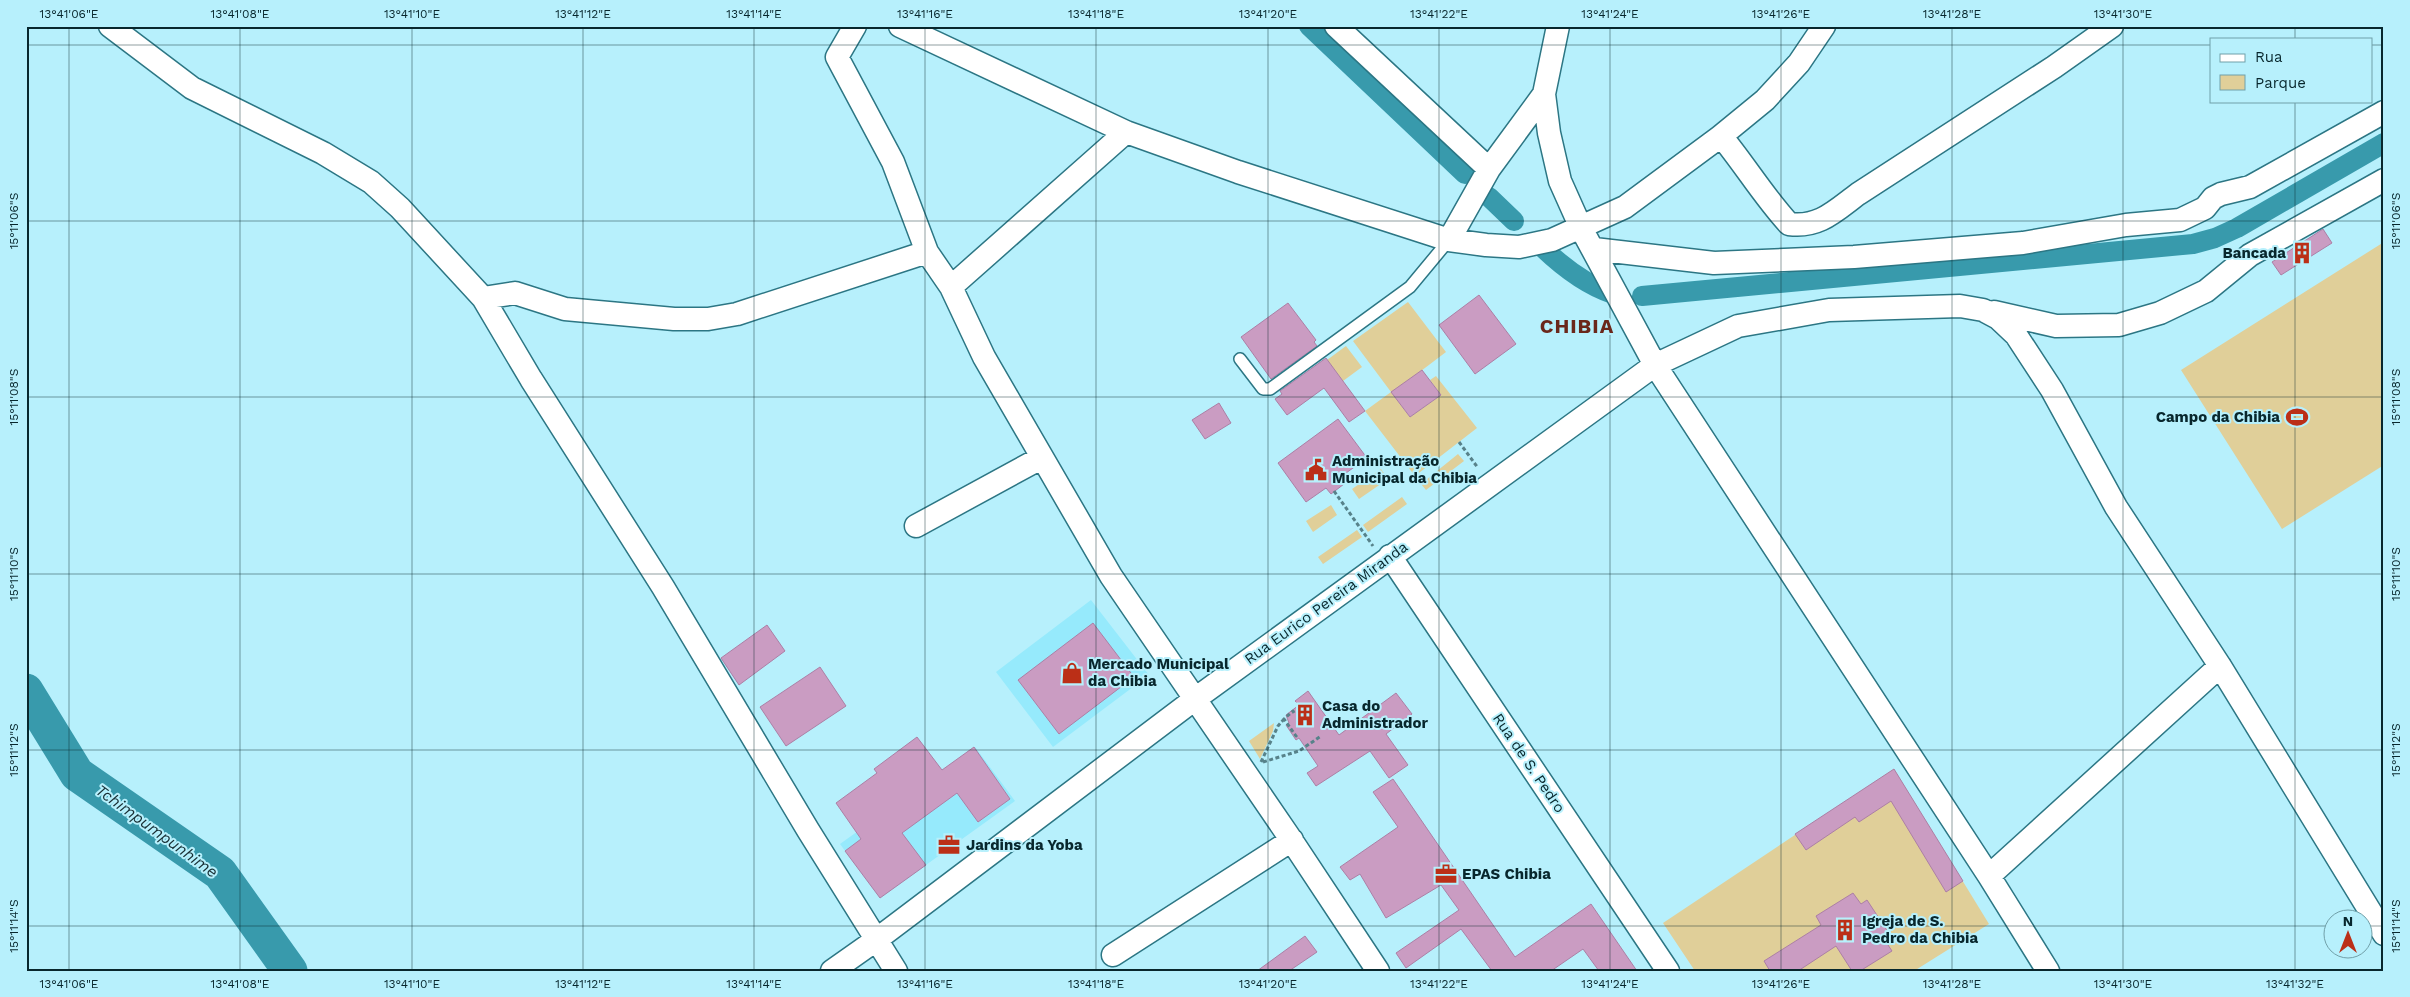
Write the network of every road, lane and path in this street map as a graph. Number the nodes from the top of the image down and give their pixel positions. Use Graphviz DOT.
graph roads {
  1 [pos="110,26"];
  2 [pos="855,26"];
  3 [pos="900,26"];
  4 [pos="1336,26"];
  5 [pos="1824,26"];
  6 [pos="2112,26"];
  7 [pos="1553,29"];
  8 [pos="1544,94"];
  9 [pos="2384,112"];
  10 [pos="1126,132"];
  11 [pos="1721,136"];
  12 [pos="1489,169"];
  13 [pos="2384,180"];
  14 [pos="1581,228"];
  15 [pos="1449,240"];
  16 [pos="1594,249"];
  17 [pos="927,252"];
  18 [pos="951,288"];
  19 [pos="483,298"];
  20 [pos="1983,310"];
  21 [pos="1240,359"];
  22 [pos="1655,364"];
  23 [pos="1459,442"];
  24 [pos="1041,458"];
  25 [pos="1490,484"];
  26 [pos="1334,491"];
  27 [pos="916,526"];
  28 [pos="1387,559"];
  29 [pos="2220,666"];
  30 [pos="1194,699"];
  31 [pos="1294,713"];
  32 [pos="1284,719"];
  33 [pos="1297,735"];
  34 [pos="1321,736"];
  35 [pos="1254,767"];
  36 [pos="1292,840"];
  37 [pos="1990,876"];
  38 [pos="2384,934"];
  39 [pos="876,940"];
  40 [pos="1113,955"];
  41 [pos="832,971"];
  42 [pos="896,971"];
  43 [pos="1378,971"];
  44 [pos="1668,971"];
  45 [pos="2048,971"];
  1 -- 19 [label="street"];
  2 -- 17 [label="street"];
  3 -- 10 [label="street"];
  4 -- 12 [label="street"];
  5 -- 11 [label="street"];
  6 -- 11 [label="street"];
  7 -- 8 [label="street"];
  8 -- 12 [label="street"];
  8 -- 14 [label="street"];
  9 -- 16 [label="street"];
  10 -- 15 [label="street"];
  10 -- 18 [label="street"];
  11 -- 14 [label="street"];
  12 -- 15 [label="street"];
  13 -- 20 [label="street, Rua Eurico Pereira Miranda"];
  14 -- 15 [label="street"];
  14 -- 16 [label="street"];
  15 -- 21 [label="lane"];
  16 -- 22 [label="street"];
  17 -- 18 [label="street"];
  17 -- 19 [label="street"];
  18 -- 24 [label="street"];
  19 -- 39 [label="street"];
  20 -- 22 [label="street, Rua Eurico Pereira Miranda"];
  20 -- 29 [label="street"];
  22 -- 25 [label="street, Rua Eurico Pereira Miranda"];
  22 -- 37 [label="street"];
  23 -- 25 [label="path"];
  24 -- 27 [label="street"];
  24 -- 30 [label="street"];
  25 -- 28 [label="street, Rua Eurico Pereira Miranda"];
  26 -- 28 [label="path"];
  28 -- 30 [label="street, Rua Eurico Pereira Miranda"];
  28 -- 44 [label="street, Rua de S. Pedro"];
  29 -- 37 [label="street"];
  29 -- 38 [label="street"];
  30 -- 35 [label="street"];
  30 -- 39 [label="street, Rua Eurico Pereira Miranda"];
  31 -- 32 [label="path"];
  32 -- 33 [label="path"];
  32 -- 35 [label="path"];
  34 -- 35 [label="path"];
  35 -- 36 [label="street"];
  36 -- 40 [label="street"];
  36 -- 43 [label="street"];
  37 -- 45 [label="street"];
  39 -- 41 [label="street, Rua Eurico Pereira Miranda"];
  39 -- 42 [label="street"];
}
